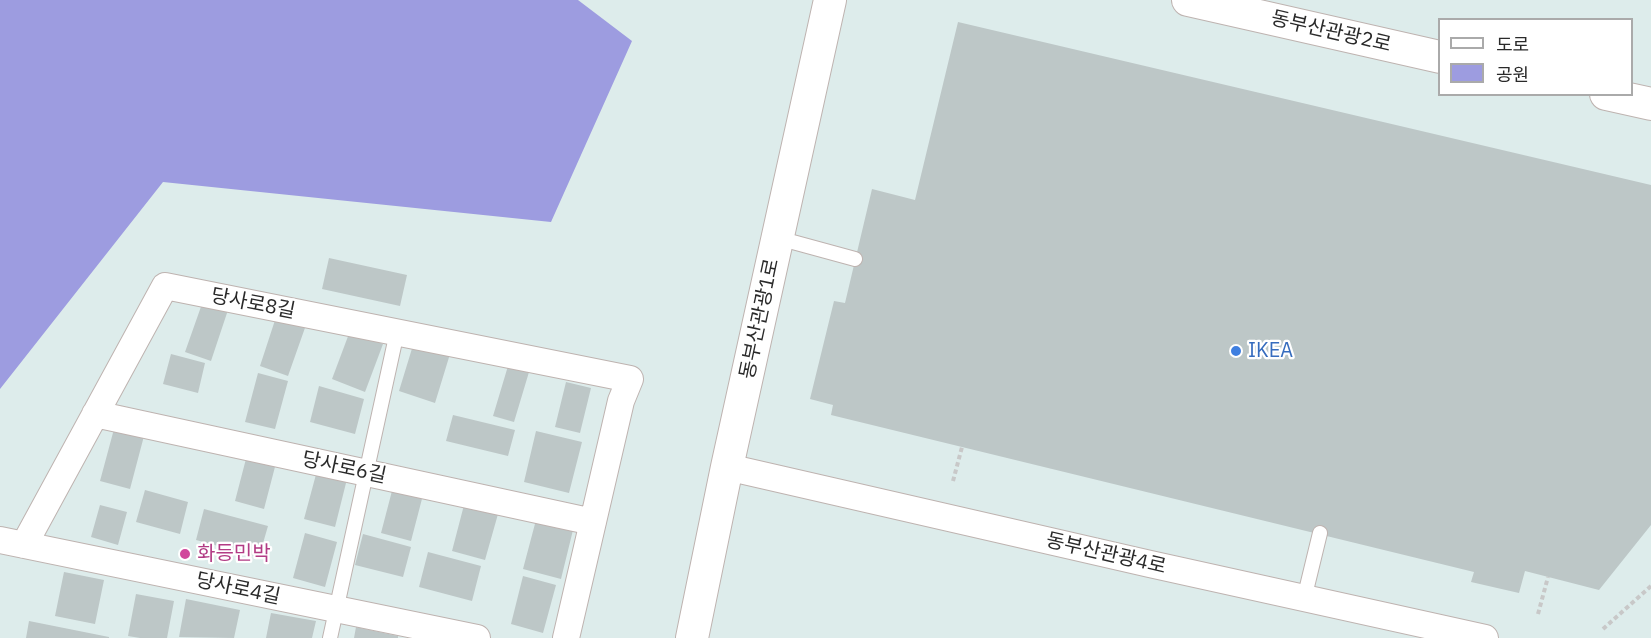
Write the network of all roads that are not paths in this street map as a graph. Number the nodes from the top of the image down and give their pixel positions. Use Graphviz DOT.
graph roads {
  1 [pos="830,0"];
  2 [pos="1188,0"];
  3 [pos="1438,57"];
  4 [pos="1615,96"];
  5 [pos="1651,104"];
  6 [pos="778,238"];
  7 [pos="855,259"];
  8 [pos="397,332"];
  9 [pos="95,414"];
  10 [pos="727,467"];
  11 [pos="366,473"];
  12 [pos="593,522"];
  13 [pos="1320,533"];
  14 [pos="12,542"];
  15 [pos="1304,599"];
  16 [pos="337,609"];
  17 [pos="330,638"];
  18 [pos="477,638"];
  19 [pos="566,638"];
  20 [pos="692,638"];
  21 [pos="1485,638"];
  1 -- 6 [label="street, 동부산관광1로"];
  2 -- 3 [label="street, 동부산관광2로"];
  4 -- 5 [label="street"];
  6 -- 7 [label="lane"];
  6 -- 10 [label="street, 동부산관광1로"];
  8 -- 9 [label="street, 당사로8길"];
  8 -- 11 [label="lane"];
  8 -- 12 [label="street, 당사로8길"];
  9 -- 11 [label="street, 당사로6길"];
  9 -- 14 [label="street, 당사로8길"];
  10 -- 15 [label="street, 동부산관광4로"];
  10 -- 20 [label="street, 동부산관광1로"];
  11 -- 12 [label="street, 당사로6길"];
  11 -- 16 [label="lane"];
  12 -- 19 [label="street"];
  13 -- 15 [label="lane"];
  14 -- 16 [label="street, 당사로4길"];
  15 -- 21 [label="street, 동부산관광4로"];
  16 -- 17 [label="lane"];
  16 -- 18 [label="street, 당사로4길"];
}
